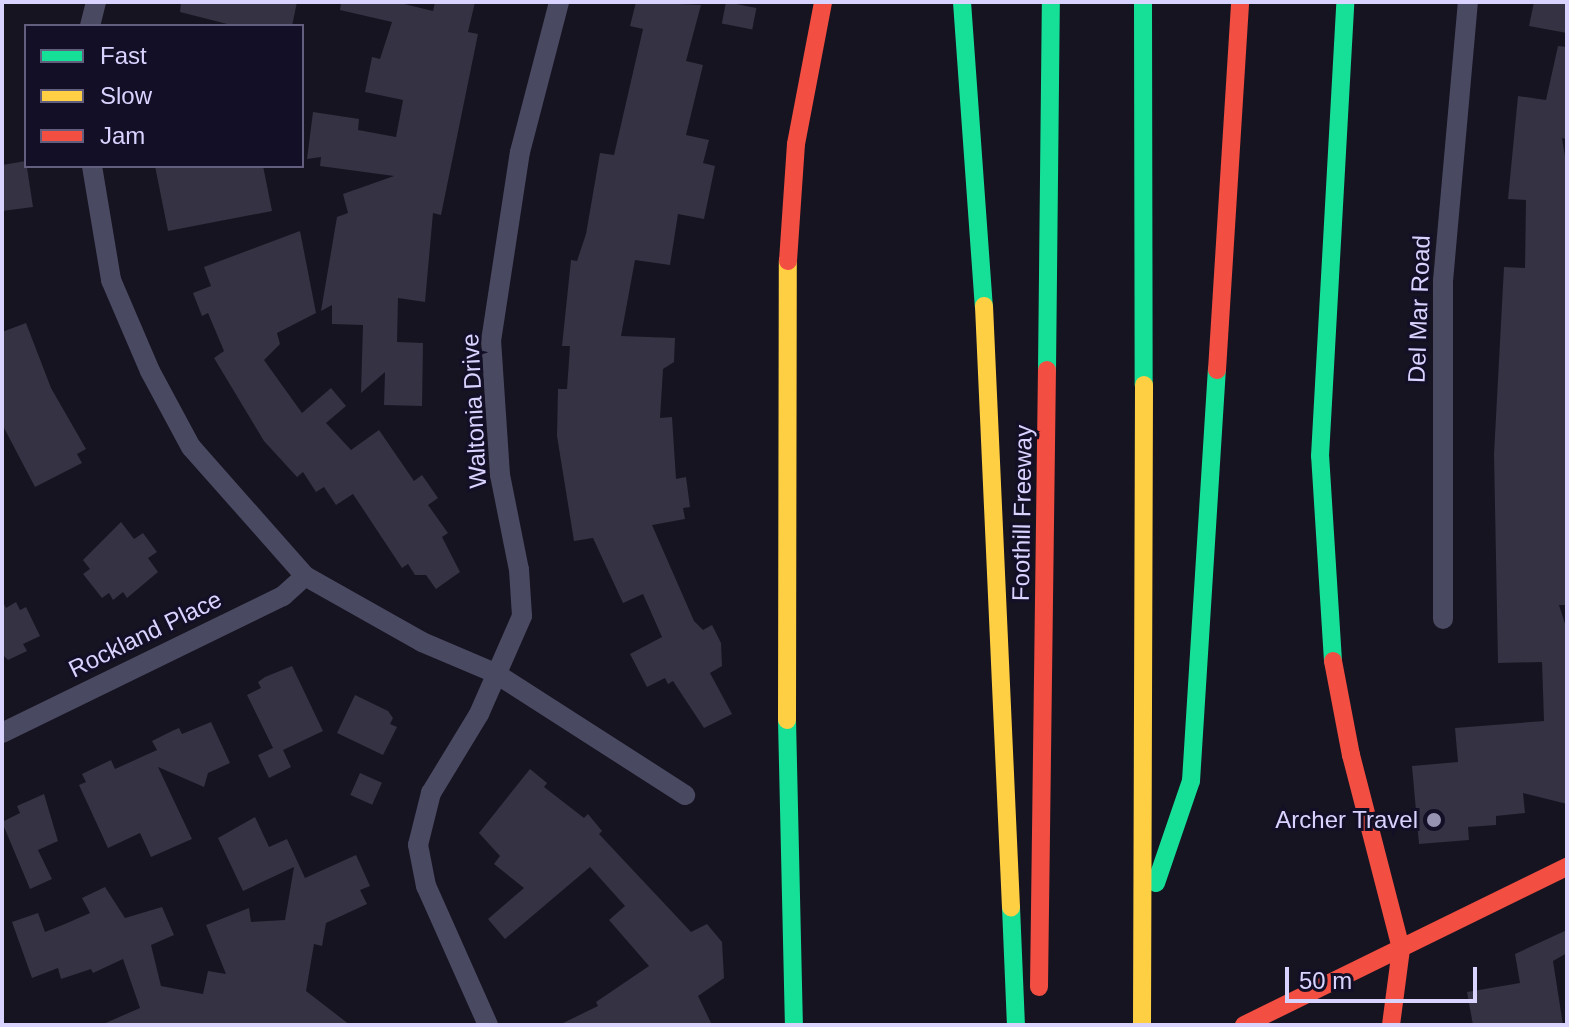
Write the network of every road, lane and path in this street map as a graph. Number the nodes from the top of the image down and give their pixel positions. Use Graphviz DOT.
graph roads {
  1 [pos="96,2"];
  2 [pos="559,2"];
  3 [pos="823,2"];
  4 [pos="962,2"];
  5 [pos="1051,2"];
  6 [pos="1143,2"];
  7 [pos="1240,2"];
  8 [pos="1345,2"];
  9 [pos="1468,2"];
  10 [pos="90,24"];
  11 [pos="92,168"];
  12 [pos="305,576"];
  13 [pos="1443,619"];
  14 [pos="495,673"];
  15 [pos="2,733"];
  16 [pos="685,795"];
  17 [pos="1567,867"];
  18 [pos="1144,916"];
  19 [pos="1401,949"];
  20 [pos="1038,1009"];
  21 [pos="488,1025"];
  22 [pos="794,1025"];
  23 [pos="1016,1025"];
  24 [pos="1142,1025"];
  25 [pos="1244,1025"];
  26 [pos="1391,1025"];
  1 -- 10 [label="street"];
  2 -- 14 [label="street, Waltonia Drive"];
  3 -- 22 [label="main road"];
  4 -- 23 [label="main road"];
  5 -- 20 [label="main road, Foothill Freeway"];
  6 -- 18 [label="main road"];
  7 -- 18 [label="main road"];
  8 -- 19 [label="main road"];
  9 -- 13 [label="street, Del Mar Road"];
  11 -- 12 [label="street"];
  12 -- 14 [label="street"];
  12 -- 15 [label="street, Rockland Place"];
  14 -- 16 [label="street"];
  14 -- 21 [label="street, Waltonia Drive"];
  17 -- 19 [label="main road"];
  18 -- 24 [label="main road"];
  19 -- 25 [label="main road"];
  19 -- 26 [label="main road"];
}
